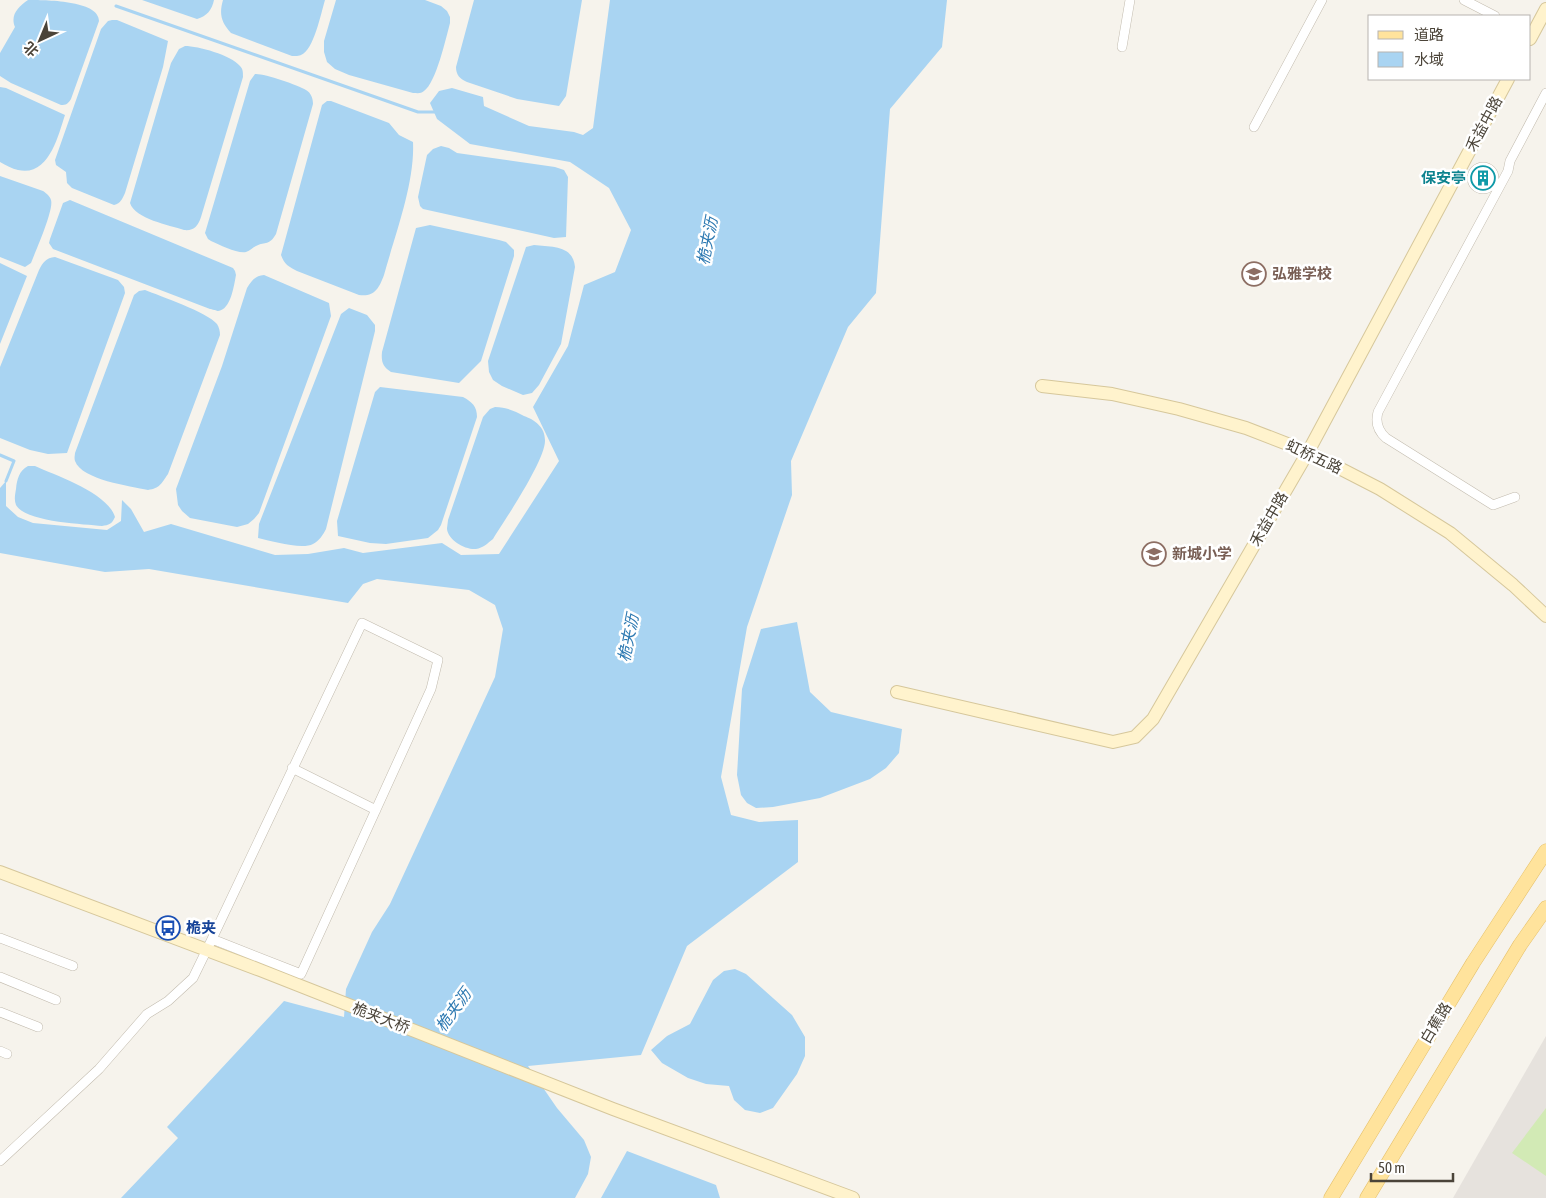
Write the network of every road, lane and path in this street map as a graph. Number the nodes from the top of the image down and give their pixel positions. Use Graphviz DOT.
graph roads {
  1 [pos="1130,0"];
  2 [pos="1322,0"];
  3 [pos="1464,0"];
  4 [pos="1546,9"];
  5 [pos="1493,15"];
  6 [pos="1531,34"];
  7 [pos="1122,46"];
  8 [pos="1507,80"];
  9 [pos="1546,93"];
  10 [pos="1254,127"];
  11 [pos="1462,166"];
  12 [pos="1474,173"];
  13 [pos="1496,185"];
  14 [pos="1042,386"];
  15 [pos="1308,452"];
  16 [pos="1515,497"];
  17 [pos="1546,616"];
  18 [pos="896,692"];
  19 [pos="292,768"];
  20 [pos="376,810"];
  21 [pos="1546,851"];
  22 [pos="0,872"];
  23 [pos="1546,908"];
  24 [pos="0,938"];
  25 [pos="209,944"];
  26 [pos="73,966"];
  27 [pos="0,977"];
  28 [pos="56,1000"];
  29 [pos="0,1012"];
  30 [pos="38,1027"];
  31 [pos="0,1161"];
  32 [pos="853,1198"];
  33 [pos="1331,1198"];
  34 [pos="1367,1198"];
  1 -- 7 [label="street"];
  2 -- 10 [label="street"];
  3 -- 5 [label="street"];
  4 -- 6 [label="street"];
  8 -- 11 [label="street, 禾益中路"];
  9 -- 13 [label="street"];
  11 -- 12 [label="street"];
  11 -- 15 [label="street, 禾益中路"];
  12 -- 13 [label="street"];
  12 -- 13 [label="street"];
  13 -- 16 [label="street"];
  14 -- 15 [label="street, 虹桥五路"];
  15 -- 17 [label="street, 虹桥五路"];
  15 -- 18 [label="street, 禾益中路"];
  19 -- 20 [label="street"];
  19 -- 20 [label="street"];
  19 -- 25 [label="street"];
  20 -- 25 [label="street"];
  21 -- 33 [label="main road, 白蕉路"];
  22 -- 25 [label="street, 桅夹大桥"];
  23 -- 34 [label="main road, 白蕉路"];
  24 -- 26 [label="street"];
  25 -- 31 [label="street"];
  25 -- 32 [label="street, 桅夹大桥"];
  27 -- 28 [label="street"];
  29 -- 30 [label="street"];
}
